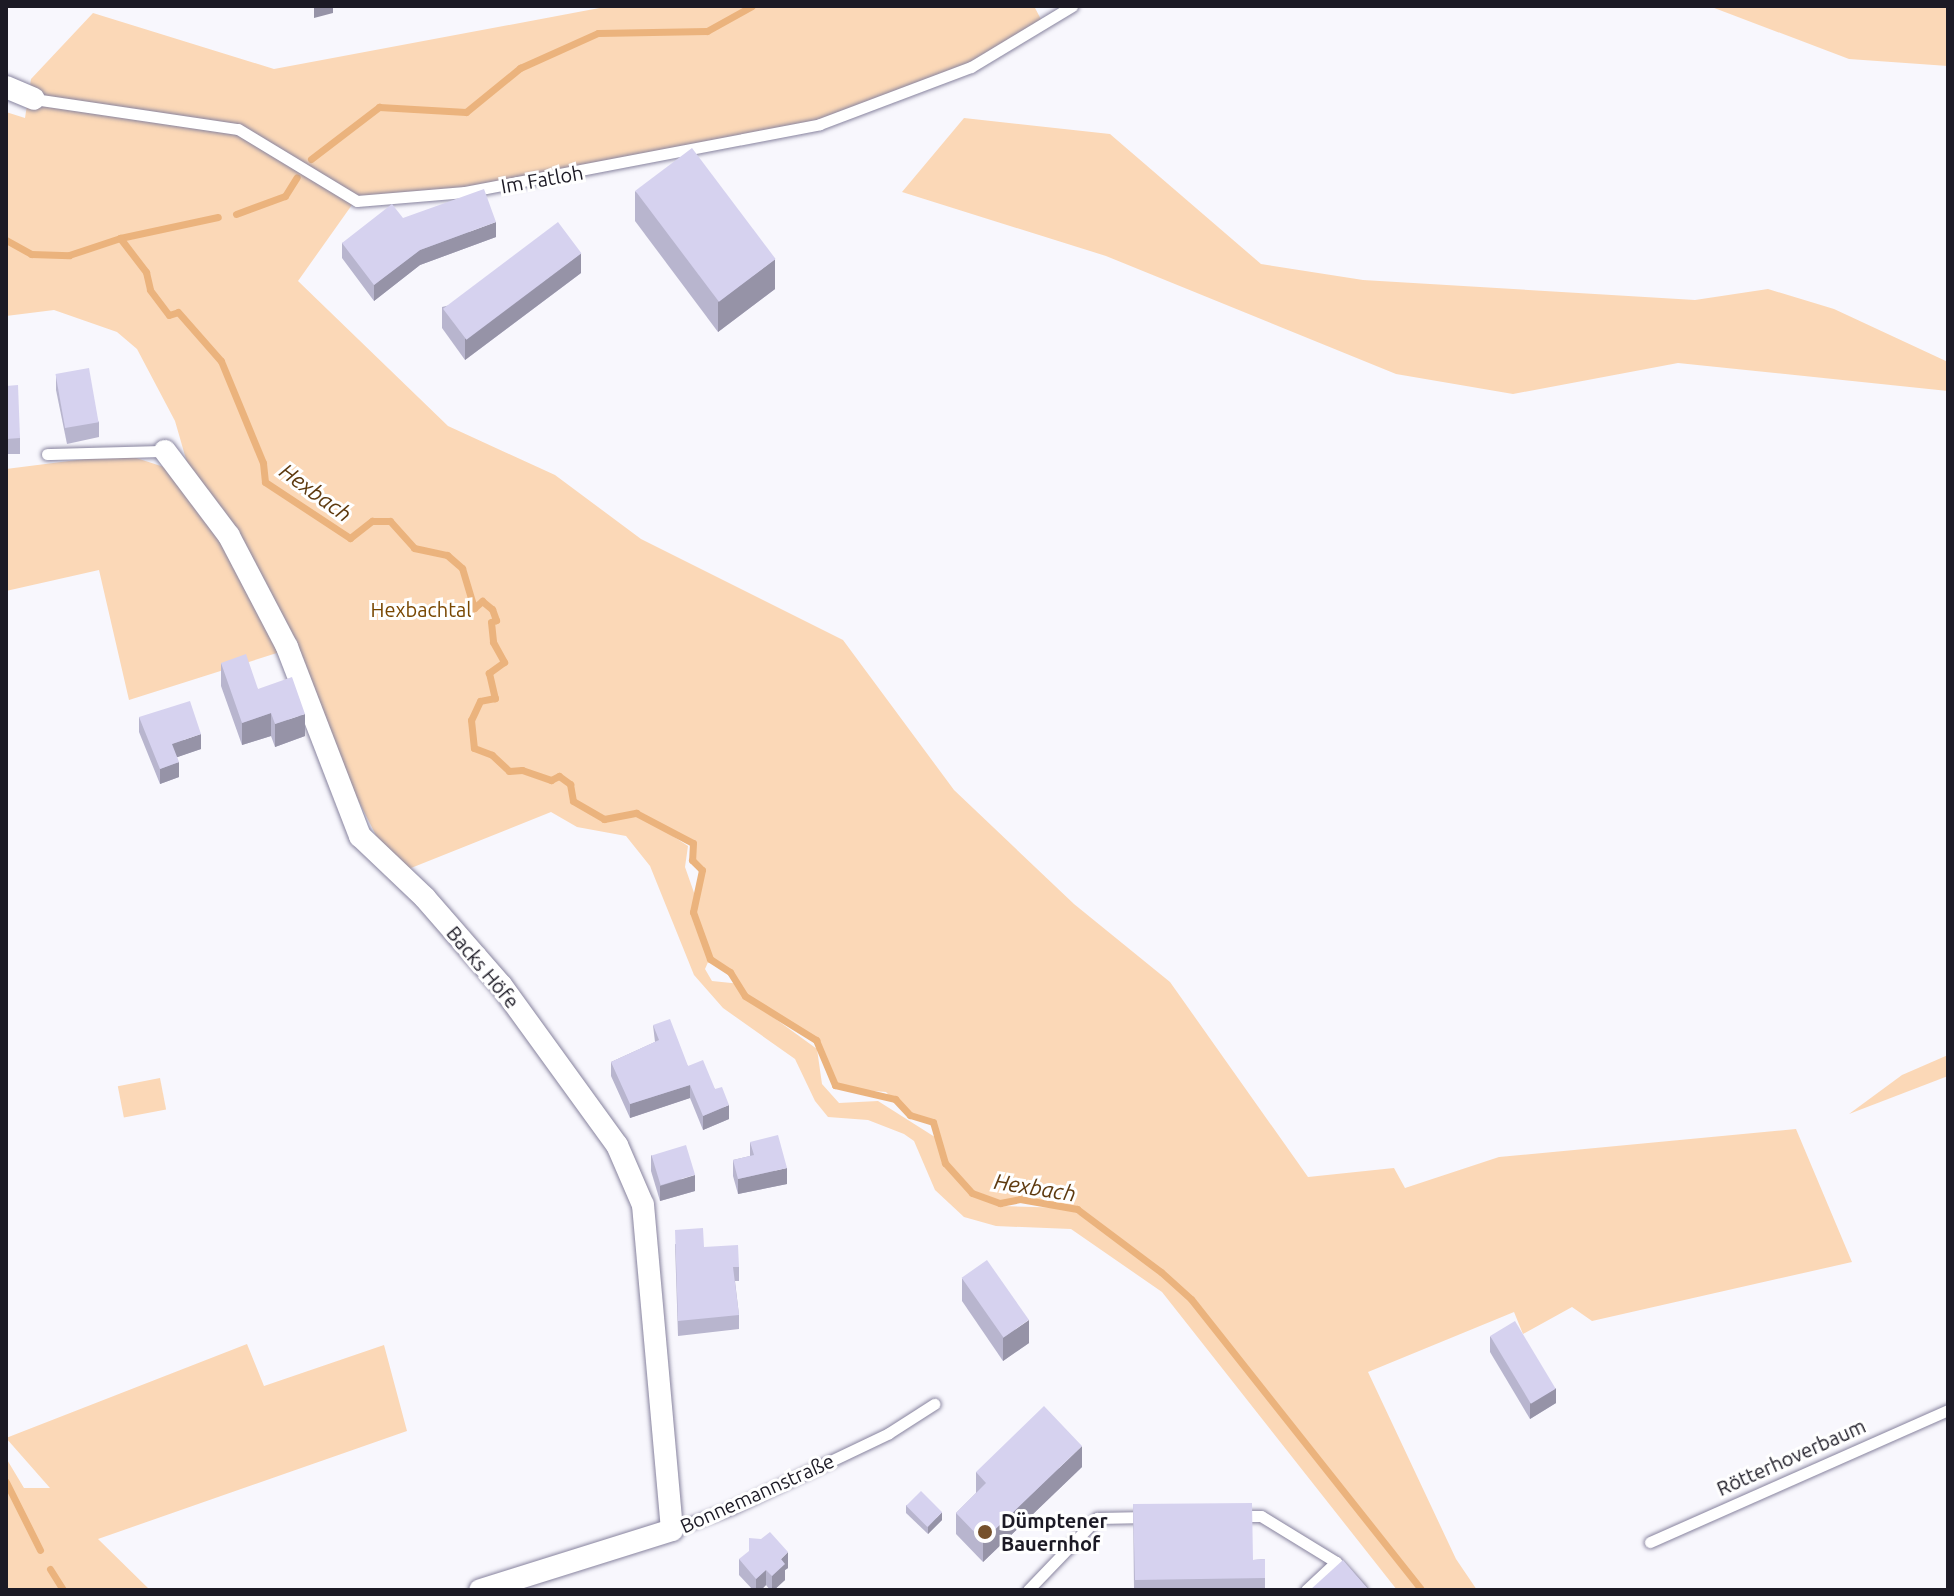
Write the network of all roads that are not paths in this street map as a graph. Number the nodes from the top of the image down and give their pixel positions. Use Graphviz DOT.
graph roads {
  1 [pos="1072,6"];
  2 [pos="6,87"];
  3 [pos="34,99"];
  4 [pos="165,451"];
  5 [pos="47,454"];
  6 [pos="934,1404"];
  7 [pos="1948,1410"];
  8 [pos="1216,1516"];
  9 [pos="1157,1517"];
  10 [pos="672,1530"];
  11 [pos="1650,1542"];
  12 [pos="1336,1562"];
  13 [pos="480,1590"];
  14 [pos="1028,1590"];
  15 [pos="1306,1590"];
  16 [pos="1361,1590"];
  1 -- 3 [label="lane, Im Fatloh"];
  2 -- 3 [label="street, Im Fatloh"];
  4 -- 5 [label="lane"];
  4 -- 10 [label="street, Backs Höfe"];
  6 -- 10 [label="lane, Bonnemannstraße"];
  7 -- 11 [label="lane, Rötterhoverbaum"];
  8 -- 12 [label="lane"];
  9 -- 14 [label="lane"];
  10 -- 13 [label="street, Bonnemannstraße"];
  12 -- 15 [label="lane"];
  12 -- 16 [label="lane"];
}
